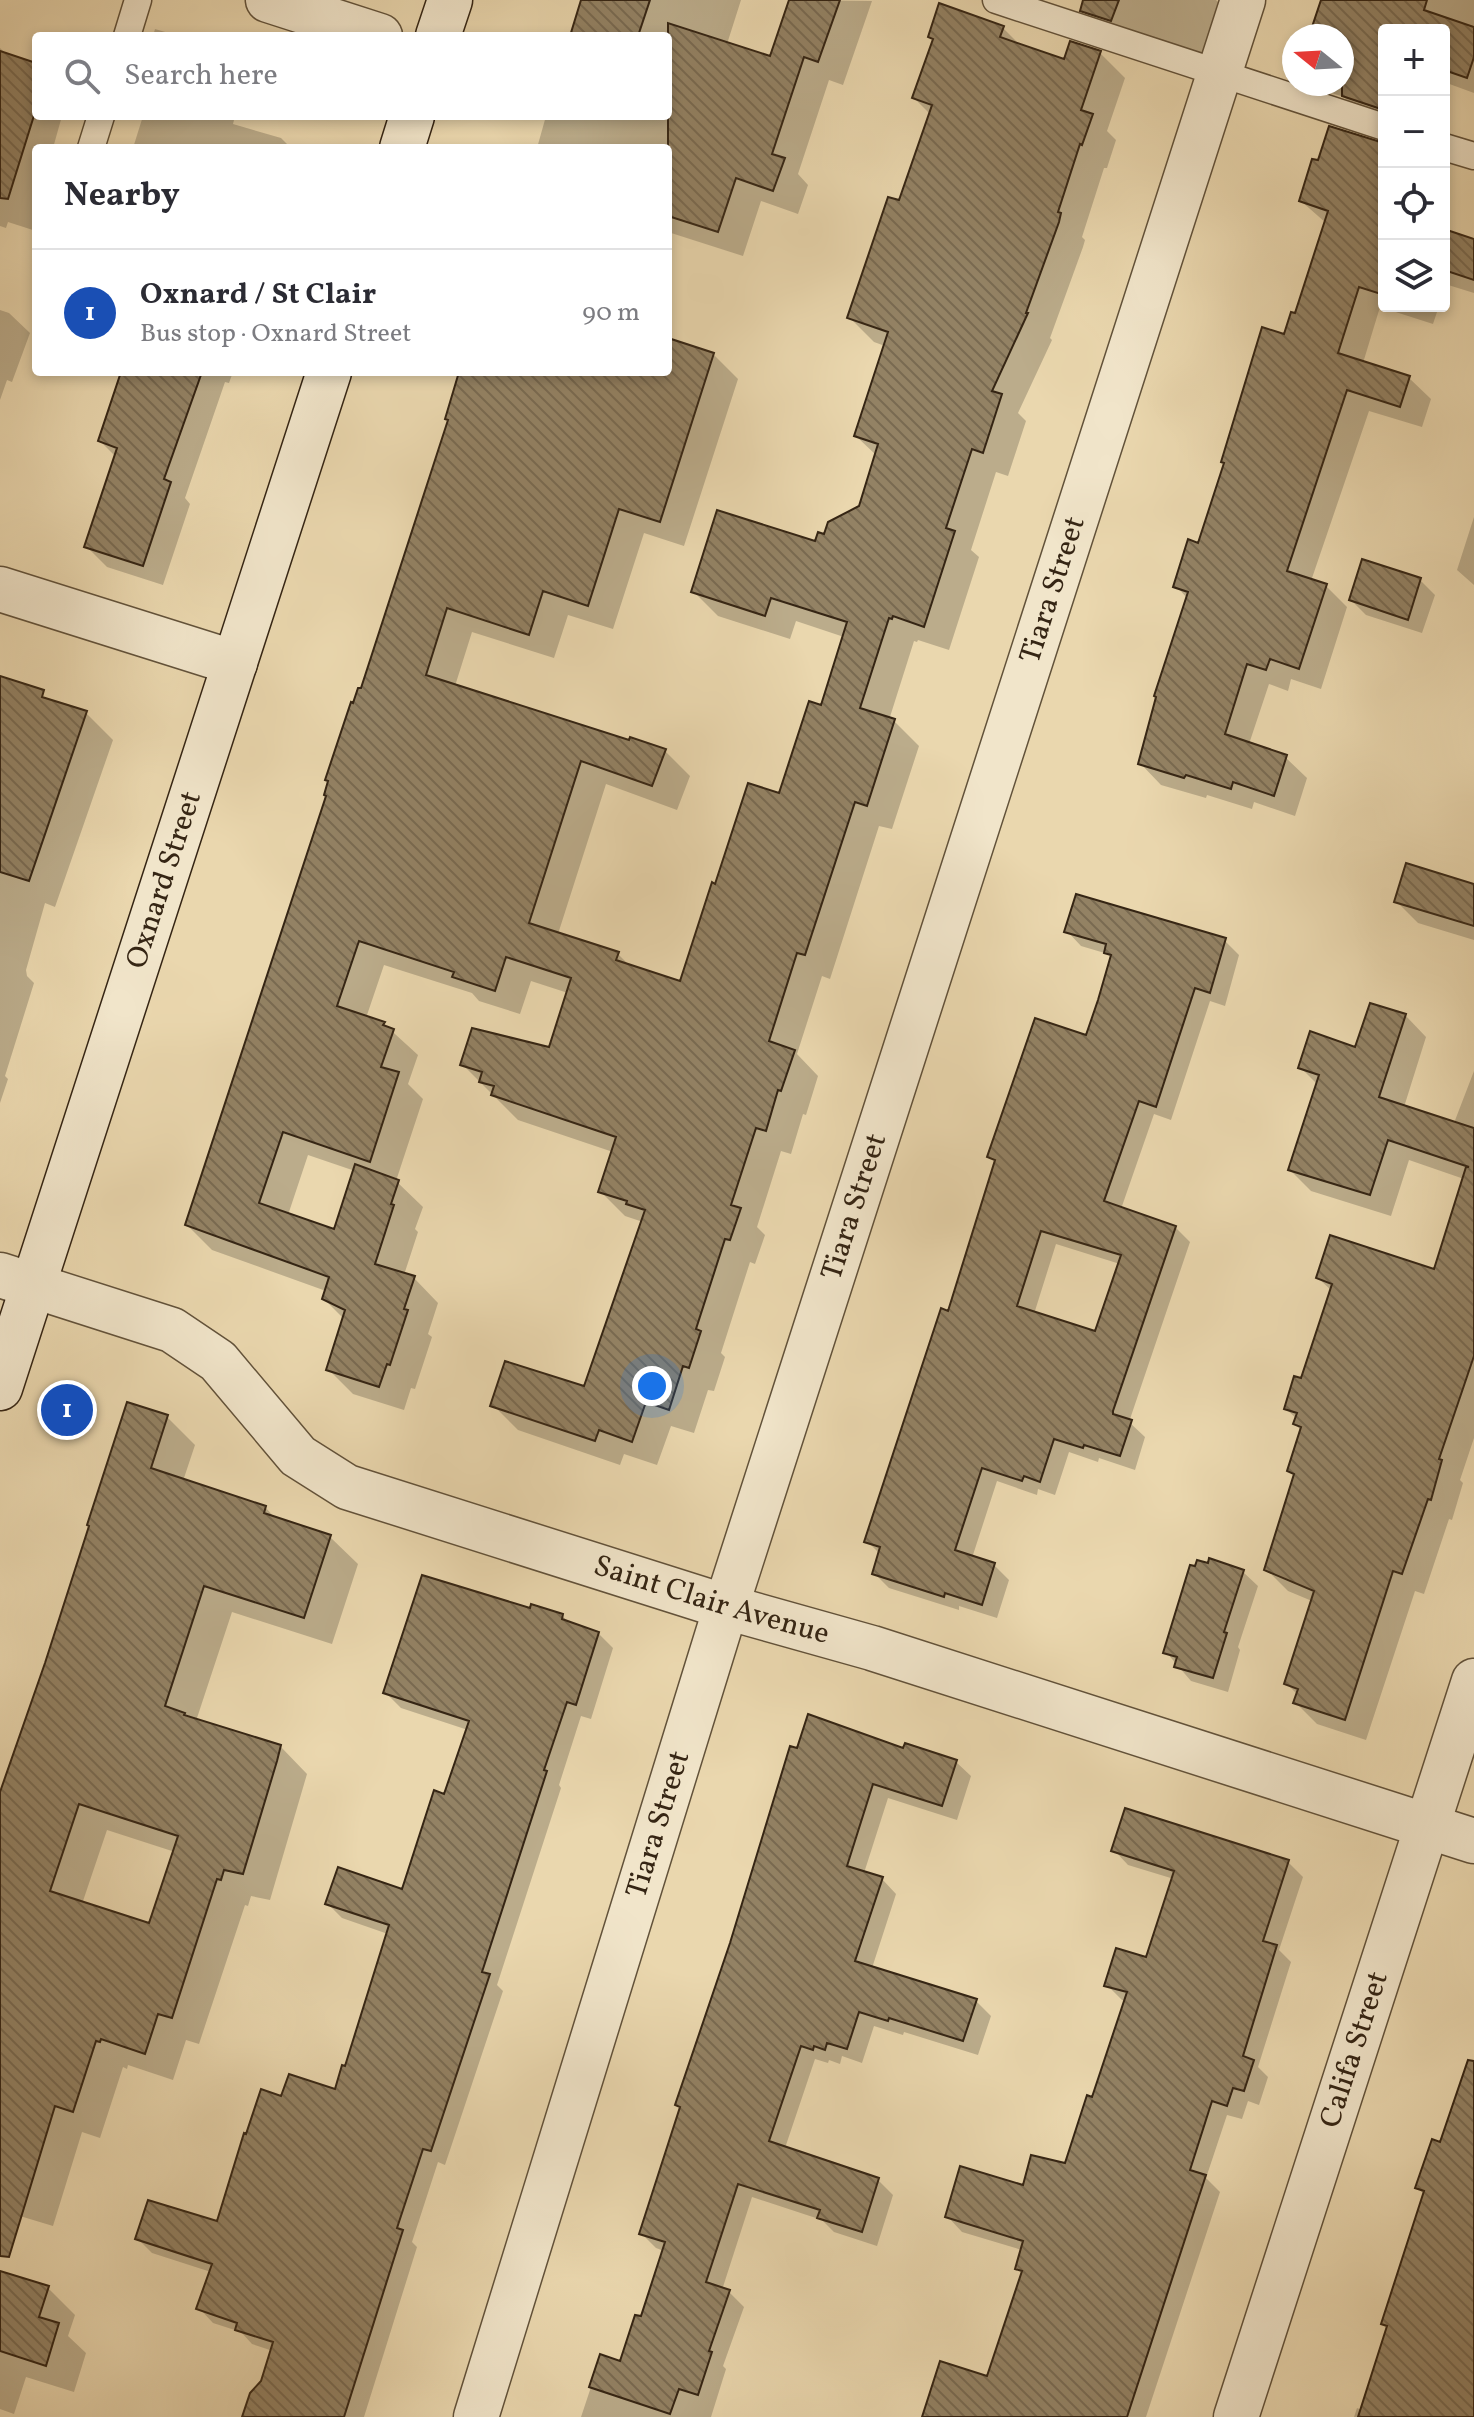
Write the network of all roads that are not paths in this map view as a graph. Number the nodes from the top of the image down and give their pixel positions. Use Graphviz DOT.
graph roads {
  1 [pos="138,0"];
  2 [pos="268,0"];
  3 [pos="450,0"];
  4 [pos="996,0"];
  5 [pos="1243,0"];
  6 [pos="128,32"];
  7 [pos="368,32"];
  8 [pos="439,32"];
  9 [pos="1220,74"];
  10 [pos="100,120"];
  11 [pos="411,120"];
  12 [pos="1378,125"];
  13 [pos="92,144"];
  14 [pos="403,144"];
  15 [pos="1450,149"];
  16 [pos="1474,156"];
  17 [pos="328,376"];
  18 [pos="0,589"];
  19 [pos="235,663"];
  20 [pos="17,1280"];
  21 [pos="0,1388"];
  22 [pos="726,1607"];
  23 [pos="1474,1681"];
  24 [pos="1426,1826"];
  25 [pos="1474,1841"];
  26 [pos="476,2417"];
  27 [pos="1236,2417"];
  1 -- 6 [label="lane"];
  2 -- 7 [label="street"];
  3 -- 8 [label="street"];
  4 -- 9 [label="lane"];
  5 -- 9 [label="street, Tiara Street"];
  9 -- 12 [label="lane"];
  9 -- 22 [label="street, Tiara Street"];
  10 -- 13 [label="lane"];
  11 -- 14 [label="street"];
  15 -- 16 [label="lane"];
  17 -- 19 [label="street, Oxnard Street"];
  18 -- 19 [label="street"];
  19 -- 20 [label="street, Oxnard Street"];
  20 -- 21 [label="street, Oxnard Street"];
  20 -- 22 [label="street, Saint Clair Avenue"];
  22 -- 24 [label="street, Saint Clair Avenue"];
  22 -- 26 [label="street, Tiara Street"];
  23 -- 24 [label="street, Califa Street"];
  24 -- 25 [label="street, Saint Clair Avenue"];
  24 -- 27 [label="street, Califa Street"];
}
